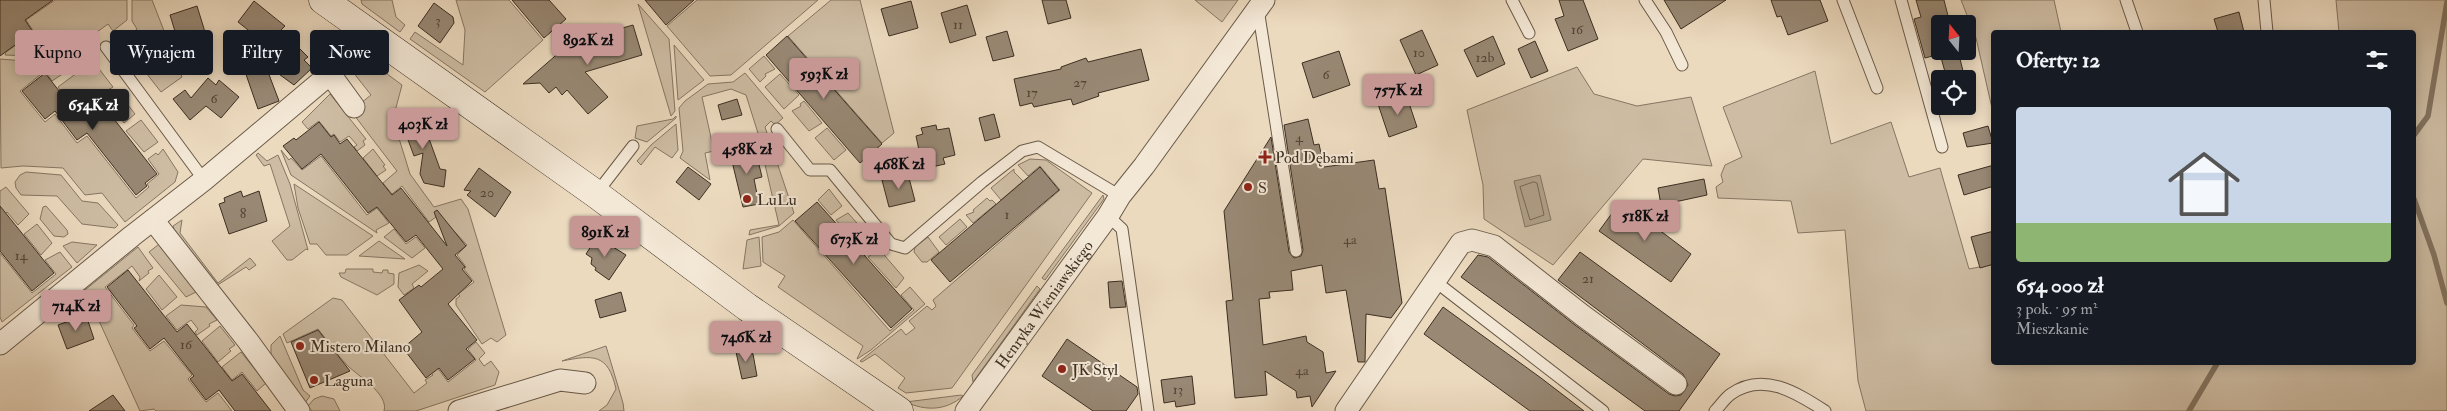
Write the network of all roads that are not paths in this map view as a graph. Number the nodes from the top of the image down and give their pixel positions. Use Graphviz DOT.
graph roads {
  1 [pos="323,0"];
  2 [pos="1512,0"];
  3 [pos="1646,0"];
  4 [pos="1843,0"];
  5 [pos="1901,0"];
  6 [pos="2126,0"];
  7 [pos="2264,0"];
  8 [pos="1261,4"];
  9 [pos="2135,30"];
  10 [pos="2267,30"];
  11 [pos="1529,33"];
  12 [pos="106,47"];
  13 [pos="1682,65"];
  14 [pos="1877,88"];
  15 [pos="354,108"];
  16 [pos="777,129"];
  17 [pos="633,146"];
  18 [pos="1942,147"];
  19 [pos="204,180"];
  20 [pos="596,194"];
  21 [pos="1120,196"];
  22 [pos="1108,216"];
  23 [pos="153,220"];
  24 [pos="1296,252"];
  25 [pos="1436,282"];
  26 [pos="0,343"];
  27 [pos="585,384"];
  28 [pos="1676,384"];
  29 [pos="299,411"];
  30 [pos="459,411"];
  31 [pos="899,411"];
  32 [pos="966,411"];
  33 [pos="1148,411"];
  34 [pos="1346,411"];
  35 [pos="1603,411"];
  36 [pos="1715,411"];
  37 [pos="1824,411"];
  1 -- 20 [label="street"];
  2 -- 11 [label="lane"];
  3 -- 13 [label="lane"];
  4 -- 14 [label="lane"];
  5 -- 18 [label="lane"];
  6 -- 9 [label="lane"];
  7 -- 10 [label="lane"];
  8 -- 21 [label="street, Henryka Wieniawskiego"];
  8 -- 24 [label="lane"];
  12 -- 19 [label="lane"];
  15 -- 19 [label="street"];
  16 -- 21 [label="lane"];
  17 -- 20 [label="lane"];
  19 -- 23 [label="street"];
  20 -- 31 [label="street"];
  21 -- 22 [label="street, Henryka Wieniawskiego"];
  22 -- 32 [label="street, Henryka Wieniawskiego"];
  22 -- 33 [label="lane"];
  23 -- 26 [label="street"];
  23 -- 29 [label="street"];
  25 -- 28 [label="street"];
  25 -- 34 [label="street"];
  25 -- 35 [label="lane"];
  27 -- 30 [label="street"];
  36 -- 37 [label="lane"];
}
